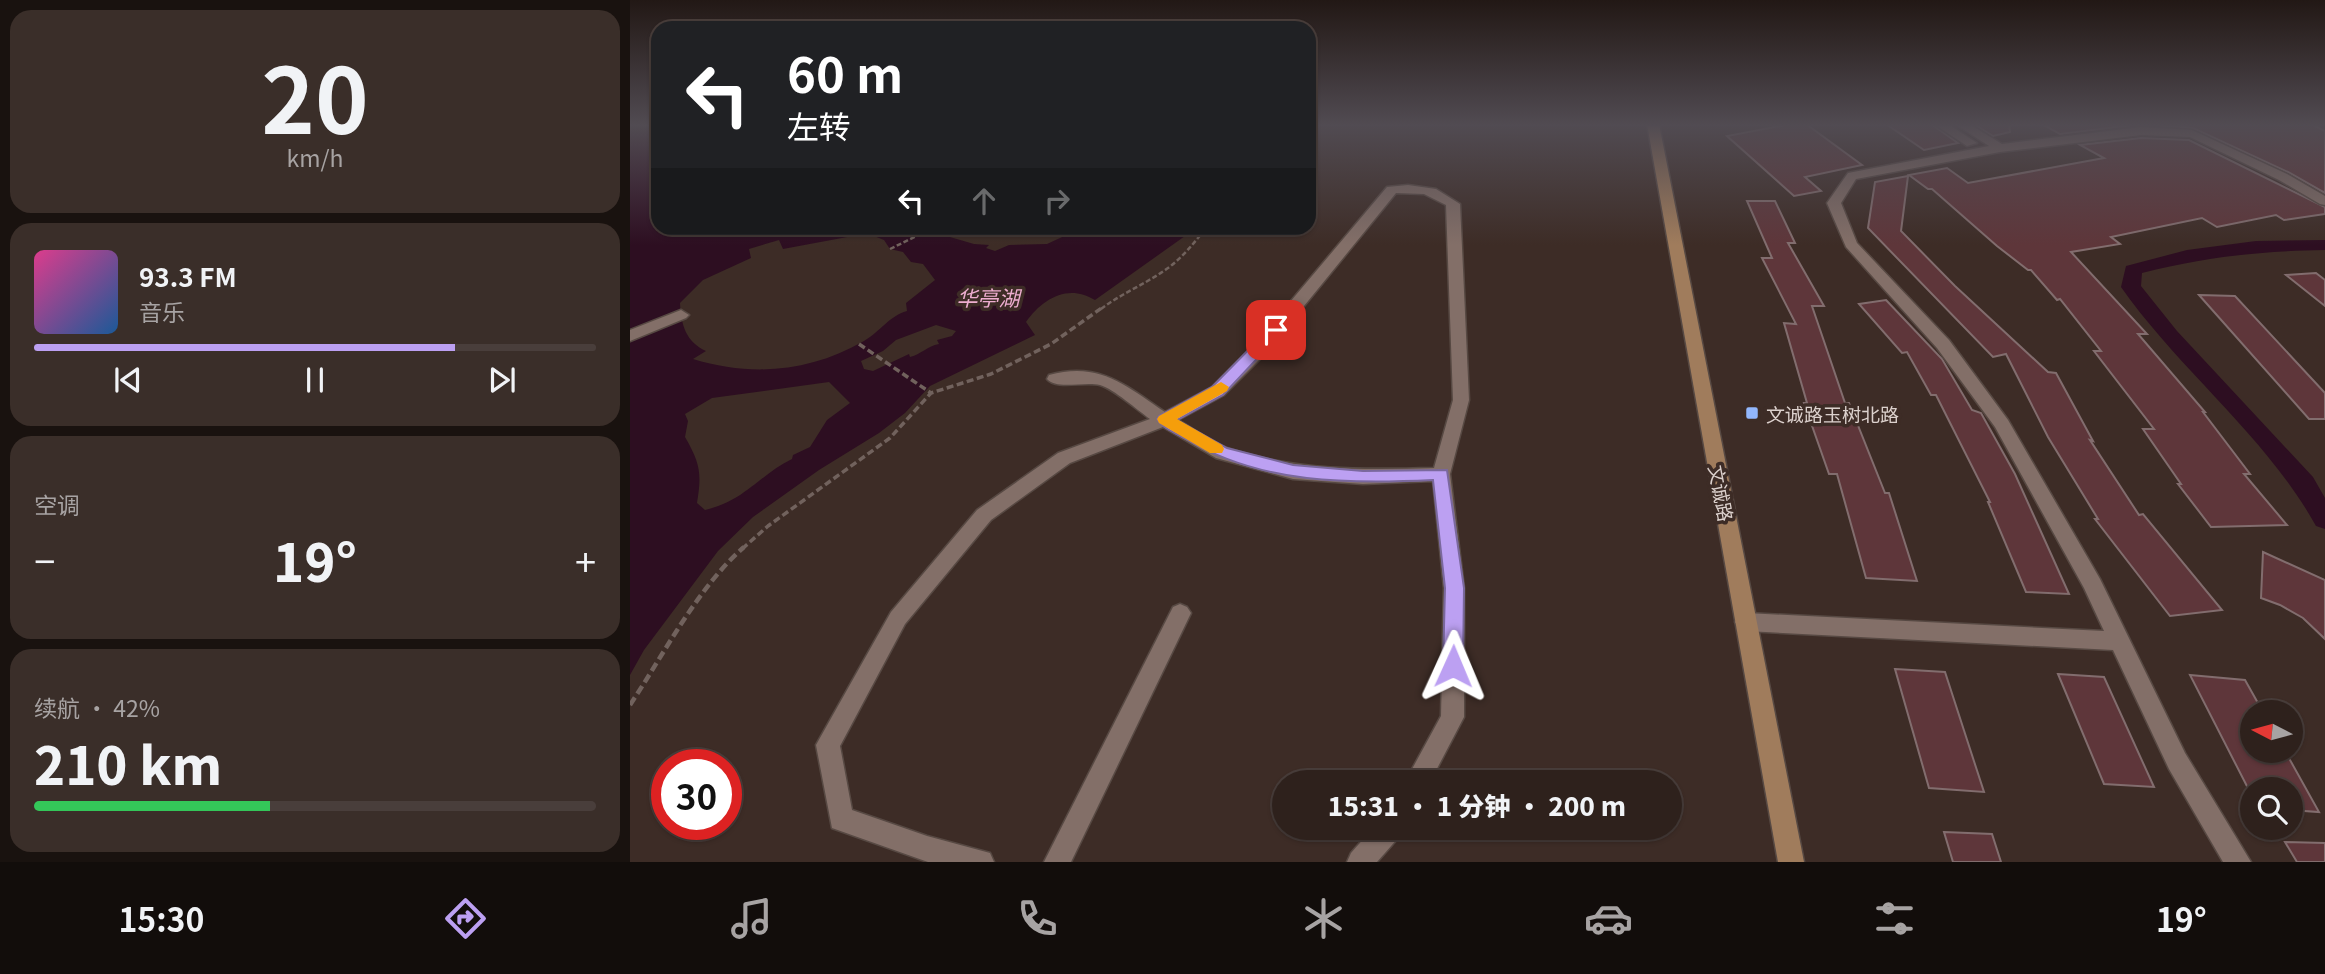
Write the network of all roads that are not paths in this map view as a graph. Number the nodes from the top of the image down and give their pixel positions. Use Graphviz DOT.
graph roads {
  1 [pos="1661,164"];
  2 [pos="1913,164"];
  3 [pos="2256,164"];
  4 [pos="2325,201"];
  5 [pos="681,315"];
  6 [pos="630,336"];
  7 [pos="1055,379"];
  8 [pos="1164,419"];
  9 [pos="1441,474"];
  10 [pos="1180,613"];
  11 [pos="1746,622"];
  12 [pos="2119,640"];
  13 [pos="1423,770"];
  14 [pos="1379,840"];
  15 [pos="981,862"];
  16 [pos="1057,862"];
  17 [pos="1360,862"];
  18 [pos="1791,862"];
  19 [pos="2238,862"];
  1 -- 11 [label="street, 文诚路"];
  2 -- 12 [label="street"];
  3 -- 4 [label="street"];
  5 -- 6 [label="street"];
  7 -- 8 [label="street"];
  8 -- 9 [label="street"];
  8 -- 9 [label="street"];
  8 -- 15 [label="street"];
  9 -- 13 [label="street"];
  10 -- 16 [label="street"];
  11 -- 12 [label="street"];
  11 -- 18 [label="street, 文诚路"];
  12 -- 19 [label="street"];
  14 -- 17 [label="street"];
}
